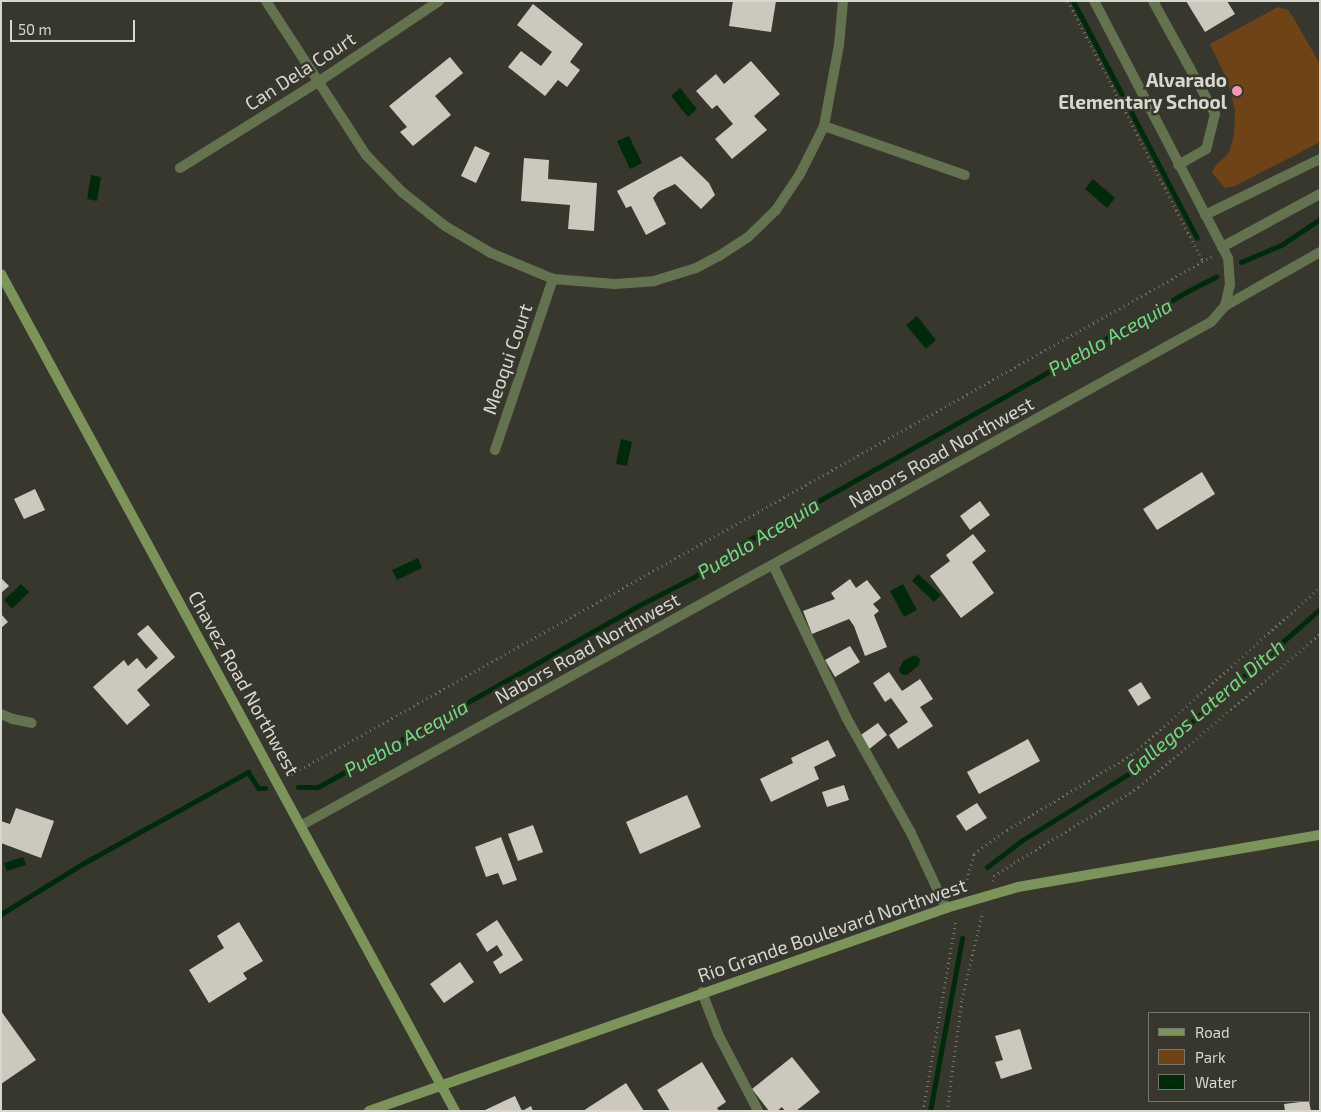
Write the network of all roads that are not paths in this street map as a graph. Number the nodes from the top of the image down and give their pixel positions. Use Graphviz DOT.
graph roads {
  1 [pos="266,1"];
  2 [pos="439,1"];
  3 [pos="843,1"];
  4 [pos="1094,1"];
  5 [pos="1153,1"];
  6 [pos="318,82"];
  7 [pos="824,126"];
  8 [pos="1320,159"];
  9 [pos="1178,165"];
  10 [pos="180,168"];
  11 [pos="965,175"];
  12 [pos="1320,194"];
  13 [pos="1205,215"];
  14 [pos="1223,249"];
  15 [pos="1320,252"];
  16 [pos="1,274"];
  17 [pos="553,279"];
  18 [pos="1225,306"];
  19 [pos="495,450"];
  20 [pos="773,565"];
  21 [pos="1,714"];
  22 [pos="32,723"];
  23 [pos="302,825"];
  24 [pos="1320,835"];
  25 [pos="946,908"];
  26 [pos="702,992"];
  27 [pos="441,1086"];
  28 [pos="370,1111"];
  29 [pos="455,1111"];
  30 [pos="758,1111"];
  1 -- 6 [label="street"];
  2 -- 6 [label="street, Can Dela Court"];
  3 -- 7 [label="street"];
  4 -- 9 [label="street"];
  5 -- 9 [label="street"];
  6 -- 10 [label="street, Can Dela Court"];
  6 -- 17 [label="street"];
  7 -- 11 [label="street"];
  7 -- 17 [label="street"];
  8 -- 13 [label="street"];
  9 -- 13 [label="street"];
  12 -- 14 [label="street"];
  13 -- 14 [label="street"];
  14 -- 18 [label="street"];
  15 -- 18 [label="street, Nabors Road Northwest"];
  16 -- 23 [label="street, Chavez Road Northwest"];
  17 -- 19 [label="street, Meoqui Court"];
  18 -- 20 [label="street, Nabors Road Northwest"];
  20 -- 23 [label="street, Nabors Road Northwest"];
  20 -- 25 [label="street"];
  21 -- 22 [label="street"];
  23 -- 27 [label="street, Chavez Road Northwest"];
  24 -- 25 [label="street, Rio Grande Boulevard Northwest"];
  25 -- 26 [label="street, Rio Grande Boulevard Northwest"];
  26 -- 27 [label="street, Rio Grande Boulevard Northwest"];
  26 -- 30 [label="street"];
  27 -- 28 [label="street, Rio Grande Boulevard Northwest"];
  27 -- 29 [label="street, Chavez Road Northwest"];
}
